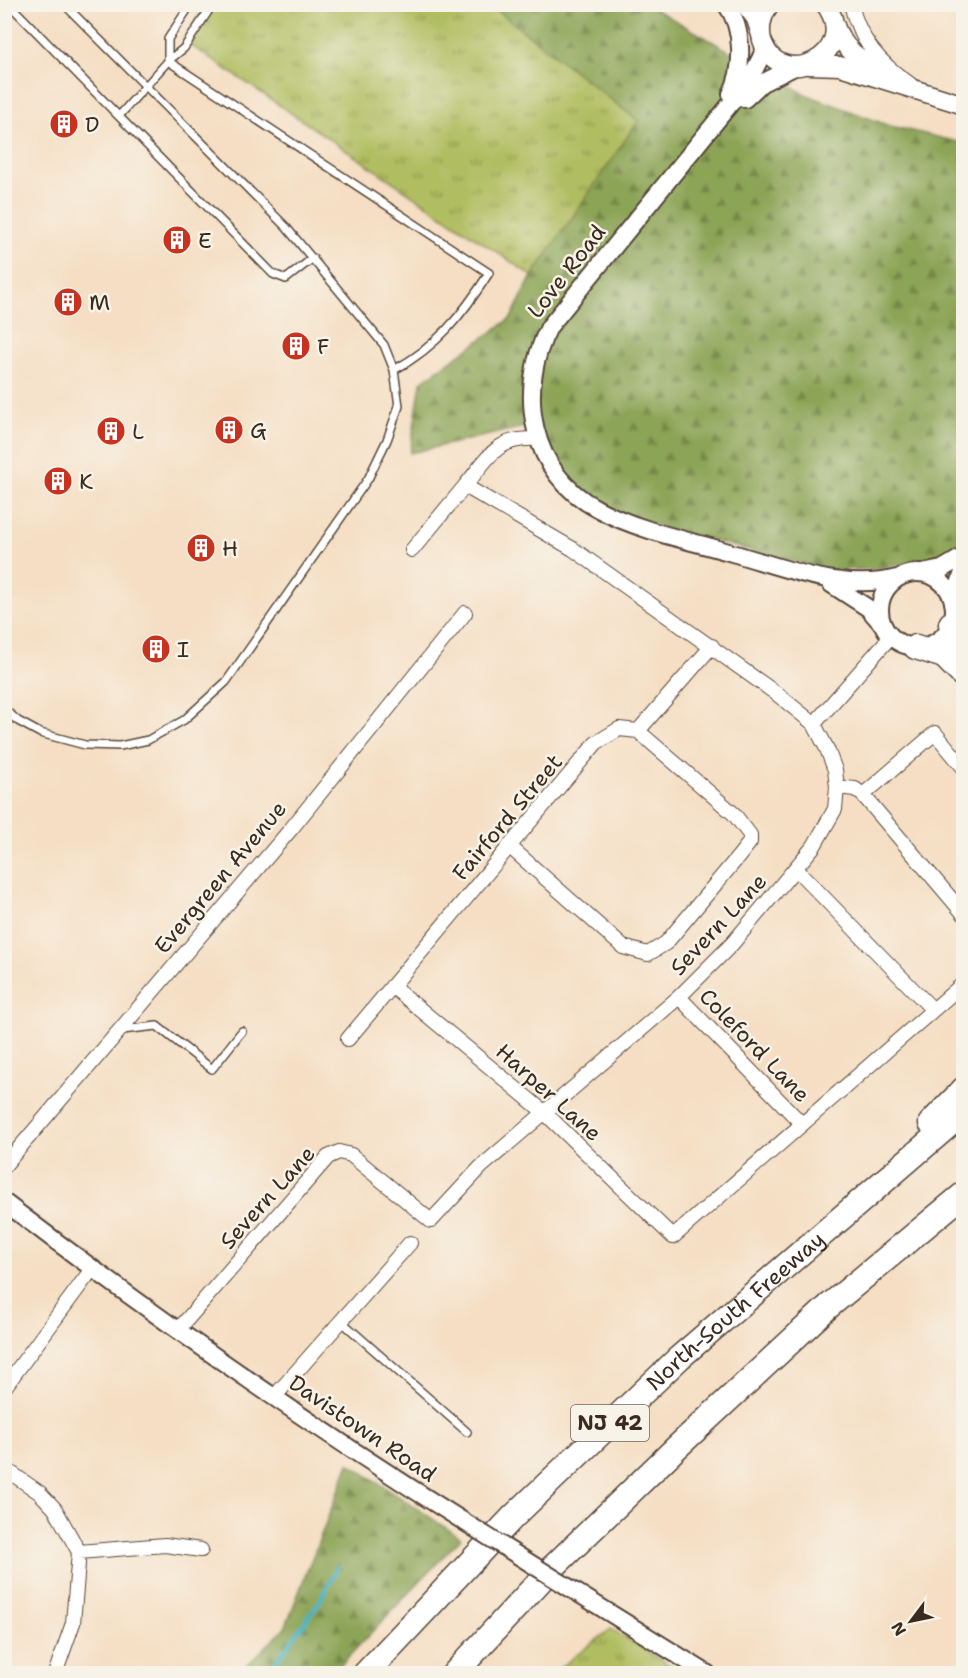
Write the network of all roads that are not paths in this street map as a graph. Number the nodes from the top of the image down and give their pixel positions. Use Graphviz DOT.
graph roads {
  1 [pos="9,4"];
  2 [pos="64,4"];
  3 [pos="191,4"];
  4 [pos="213,4"];
  5 [pos="726,4"];
  6 [pos="745,4"];
  7 [pos="770,4"];
  8 [pos="851,4"];
  9 [pos="831,12"];
  10 [pos="764,43"];
  11 [pos="168,61"];
  12 [pos="802,65"];
  13 [pos="145,88"];
  14 [pos="926,95"];
  15 [pos="963,105"];
  16 [pos="118,116"];
  17 [pos="693,150"];
  18 [pos="313,258"];
  19 [pos="394,370"];
  20 [pos="537,439"];
  21 [pos="465,486"];
  22 [pos="412,550"];
  23 [pos="963,556"];
  24 [pos="963,569"];
  25 [pos="922,573"];
  26 [pos="820,578"];
  27 [pos="897,578"];
  28 [pos="465,613"];
  29 [pos="952,613"];
  30 [pos="888,632"];
  31 [pos="712,646"];
  32 [pos="916,647"];
  33 [pos="963,662"];
  34 [pos="963,676"];
  35 [pos="4,709"];
  36 [pos="814,724"];
  37 [pos="638,731"];
  38 [pos="963,768"];
  39 [pos="837,787"];
  40 [pos="863,795"];
  41 [pos="509,846"];
  42 [pos="797,870"];
  43 [pos="963,914"];
  44 [pos="963,983"];
  45 [pos="393,986"];
  46 [pos="679,996"];
  47 [pos="932,1009"];
  48 [pos="117,1031"];
  49 [pos="242,1031"];
  50 [pos="348,1039"];
  51 [pos="963,1089"];
  52 [pos="544,1112"];
  53 [pos="963,1112"];
  54 [pos="801,1123"];
  55 [pos="4,1166"];
  56 [pos="872,1190"];
  57 [pos="963,1194"];
  58 [pos="4,1202"];
  59 [pos="410,1243"];
  60 [pos="92,1269"];
  61 [pos="339,1320"];
  62 [pos="178,1330"];
  63 [pos="4,1388"];
  64 [pos="274,1396"];
  65 [pos="467,1432"];
  66 [pos="4,1468"];
  67 [pos="201,1550"];
  68 [pos="80,1552"];
  69 [pos="55,1674"];
  70 [pos="365,1674"];
  71 [pos="454,1674"];
  72 [pos="708,1674"];
  1 -- 16 [label="lane"];
  2 -- 13 [label="lane"];
  3 -- 11 [label="lane"];
  4 -- 11 [label="lane"];
  5 -- 17 [label="street"];
  6 -- 10 [label="main road"];
  7 -- 10 [label="main road"];
  8 -- 14 [label="street"];
  9 -- 12 [label="main road"];
  9 -- 14 [label="main road"];
  10 -- 12 [label="main road"];
  10 -- 17 [label="street, Love Road"];
  11 -- 13 [label="lane"];
  11 -- 19 [label="lane"];
  12 -- 14 [label="main road"];
  12 -- 17 [label="street, Love Road"];
  13 -- 16 [label="lane"];
  13 -- 18 [label="lane"];
  14 -- 15 [label="main road"];
  16 -- 18 [label="lane"];
  17 -- 20 [label="street, Love Road"];
  18 -- 19 [label="lane"];
  19 -- 35 [label="lane"];
  20 -- 21 [label="street"];
  20 -- 26 [label="street, Love Road"];
  21 -- 22 [label="street"];
  21 -- 31 [label="street, Severn Lane"];
  23 -- 25 [label="street"];
  24 -- 29 [label="street"];
  25 -- 27 [label="street"];
  25 -- 29 [label="street"];
  26 -- 27 [label="street, Love Road"];
  26 -- 30 [label="street, Love Road"];
  27 -- 30 [label="street"];
  28 -- 48 [label="street, Evergreen Avenue"];
  29 -- 32 [label="street"];
  29 -- 33 [label="highway"];
  30 -- 32 [label="street"];
  30 -- 36 [label="street"];
  31 -- 36 [label="street, Severn Lane"];
  31 -- 37 [label="street"];
  32 -- 34 [label="highway"];
  36 -- 39 [label="street, Severn Lane"];
  37 -- 41 [label="street, Fairford Street"];
  37 -- 41 [label="street"];
  38 -- 40 [label="street"];
  39 -- 40 [label="street"];
  39 -- 42 [label="street, Severn Lane"];
  40 -- 43 [label="street"];
  41 -- 45 [label="street, Fairford Street"];
  42 -- 46 [label="street, Severn Lane"];
  42 -- 47 [label="street"];
  44 -- 47 [label="street"];
  45 -- 50 [label="street, Fairford Street"];
  45 -- 52 [label="street, Harper Lane"];
  46 -- 52 [label="street, Severn Lane"];
  46 -- 54 [label="street, Coleford Lane"];
  47 -- 54 [label="street"];
  48 -- 49 [label="lane"];
  48 -- 55 [label="street, Evergreen Avenue"];
  51 -- 56 [label="highway"];
  52 -- 54 [label="street, Harper Lane"];
  52 -- 62 [label="street, Severn Lane"];
  53 -- 56 [label="highway, North-South Freeway / NJ 42"];
  56 -- 70 [label="highway, North-South Freeway / NJ 42"];
  57 -- 71 [label="highway, NJ 42"];
  58 -- 60 [label="street, Davistown Road"];
  59 -- 61 [label="street"];
  60 -- 62 [label="street, Davistown Road"];
  60 -- 63 [label="street"];
  61 -- 64 [label="street"];
  61 -- 65 [label="lane"];
  62 -- 64 [label="street, Davistown Road"];
  64 -- 72 [label="street, Davistown Road, bridge"];
  66 -- 68 [label="street"];
  67 -- 68 [label="street"];
  68 -- 69 [label="street"];
}
